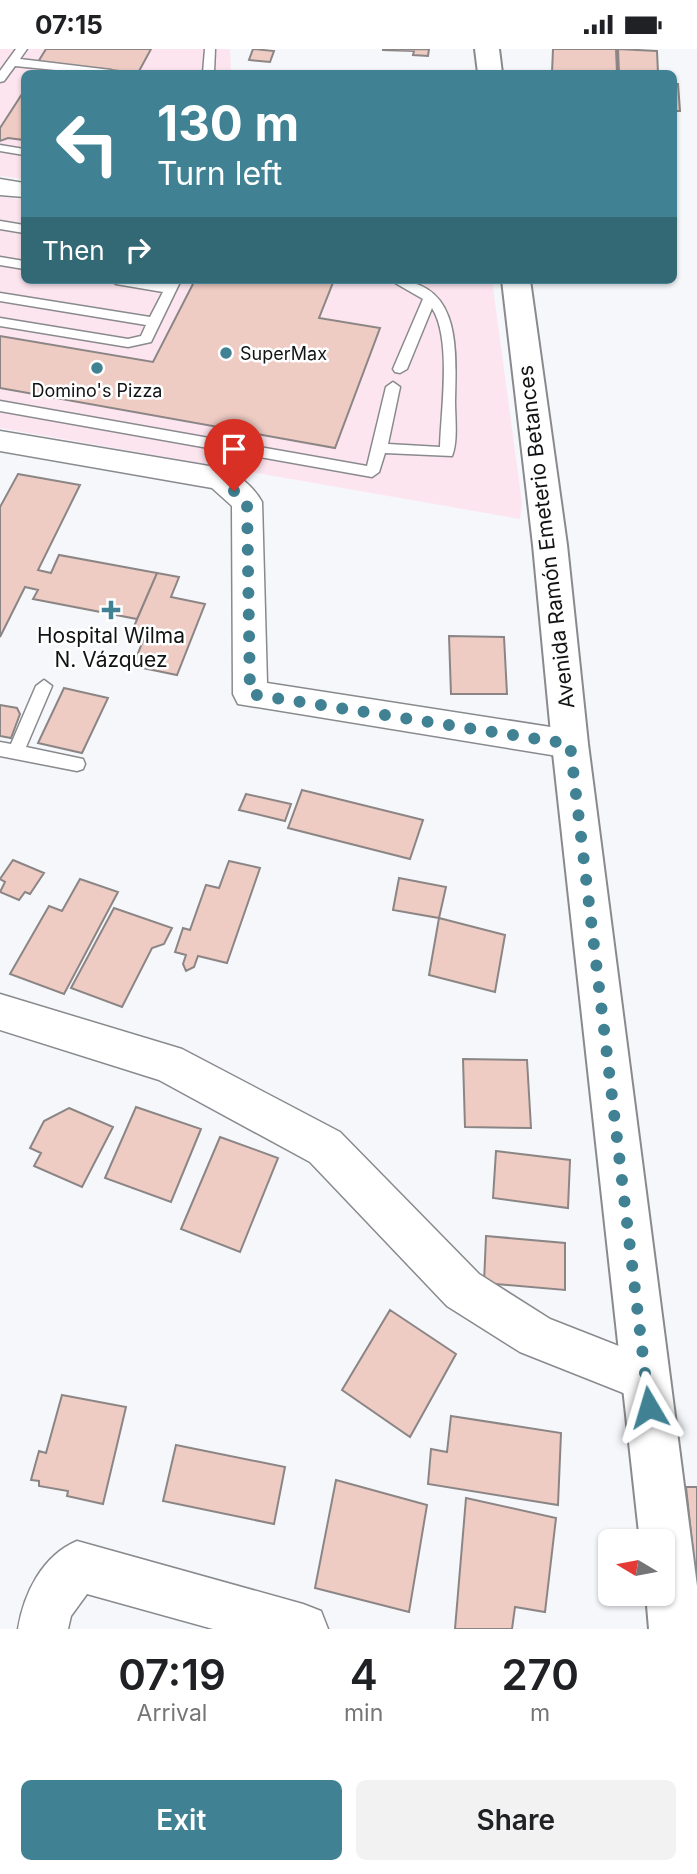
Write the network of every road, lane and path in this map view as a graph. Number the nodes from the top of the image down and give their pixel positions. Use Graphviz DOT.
graph roads {
  1 [pos="14,49"];
  2 [pos="21,49"];
  3 [pos="210,49"];
  4 [pos="487,49"];
  5 [pos="13,62"];
  6 [pos="84,70"];
  7 [pos="209,70"];
  8 [pos="490,70"];
  9 [pos="0,79"];
  10 [pos="0,148"];
  11 [pos="21,152"];
  12 [pos="0,187"];
  13 [pos="21,190"];
  14 [pos="0,225"];
  15 [pos="21,228"];
  16 [pos="0,261"];
  17 [pos="21,264"];
  18 [pos="173,284"];
  19 [pos="410,284"];
  20 [pos="517,284"];
  21 [pos="0,297"];
  22 [pos="430,298"];
  23 [pos="0,322"];
  24 [pos="155,322"];
  25 [pos="400,369"];
  26 [pos="393,387"];
  27 [pos="0,406"];
  28 [pos="0,440"];
  29 [pos="380,448"];
  30 [pos="44,686"];
  31 [pos="570,744"];
  32 [pos="8,750"];
  33 [pos="77,764"];
  34 [pos="0,1012"];
  35 [pos="646,1379"];
  36 [pos="43,1629"];
  37 [pos="303,1629"];
  38 [pos="676,1629"];
  1 -- 2 [label="lane"];
  2 -- 5 [label="lane"];
  3 -- 7 [label="lane"];
  4 -- 8 [label="street"];
  5 -- 6 [label="lane"];
  5 -- 9 [label="lane"];
  10 -- 11 [label="lane"];
  12 -- 13 [label="street"];
  14 -- 15 [label="lane"];
  16 -- 17 [label="lane"];
  18 -- 24 [label="lane"];
  19 -- 22 [label="lane"];
  20 -- 31 [label="street, Avenida Ramón Emeterio Betances"];
  21 -- 24 [label="lane"];
  22 -- 25 [label="lane"];
  22 -- 29 [label="lane"];
  23 -- 24 [label="lane"];
  26 -- 29 [label="lane"];
  27 -- 29 [label="lane"];
  28 -- 31 [label="street"];
  30 -- 32 [label="lane"];
  31 -- 35 [label="street, Avenida Ramón Emeterio Betances"];
  32 -- 33 [label="lane"];
  34 -- 35 [label="street"];
  35 -- 38 [label="street, Avenida Ramón Emeterio Betances"];
  36 -- 37 [label="street"];
}
